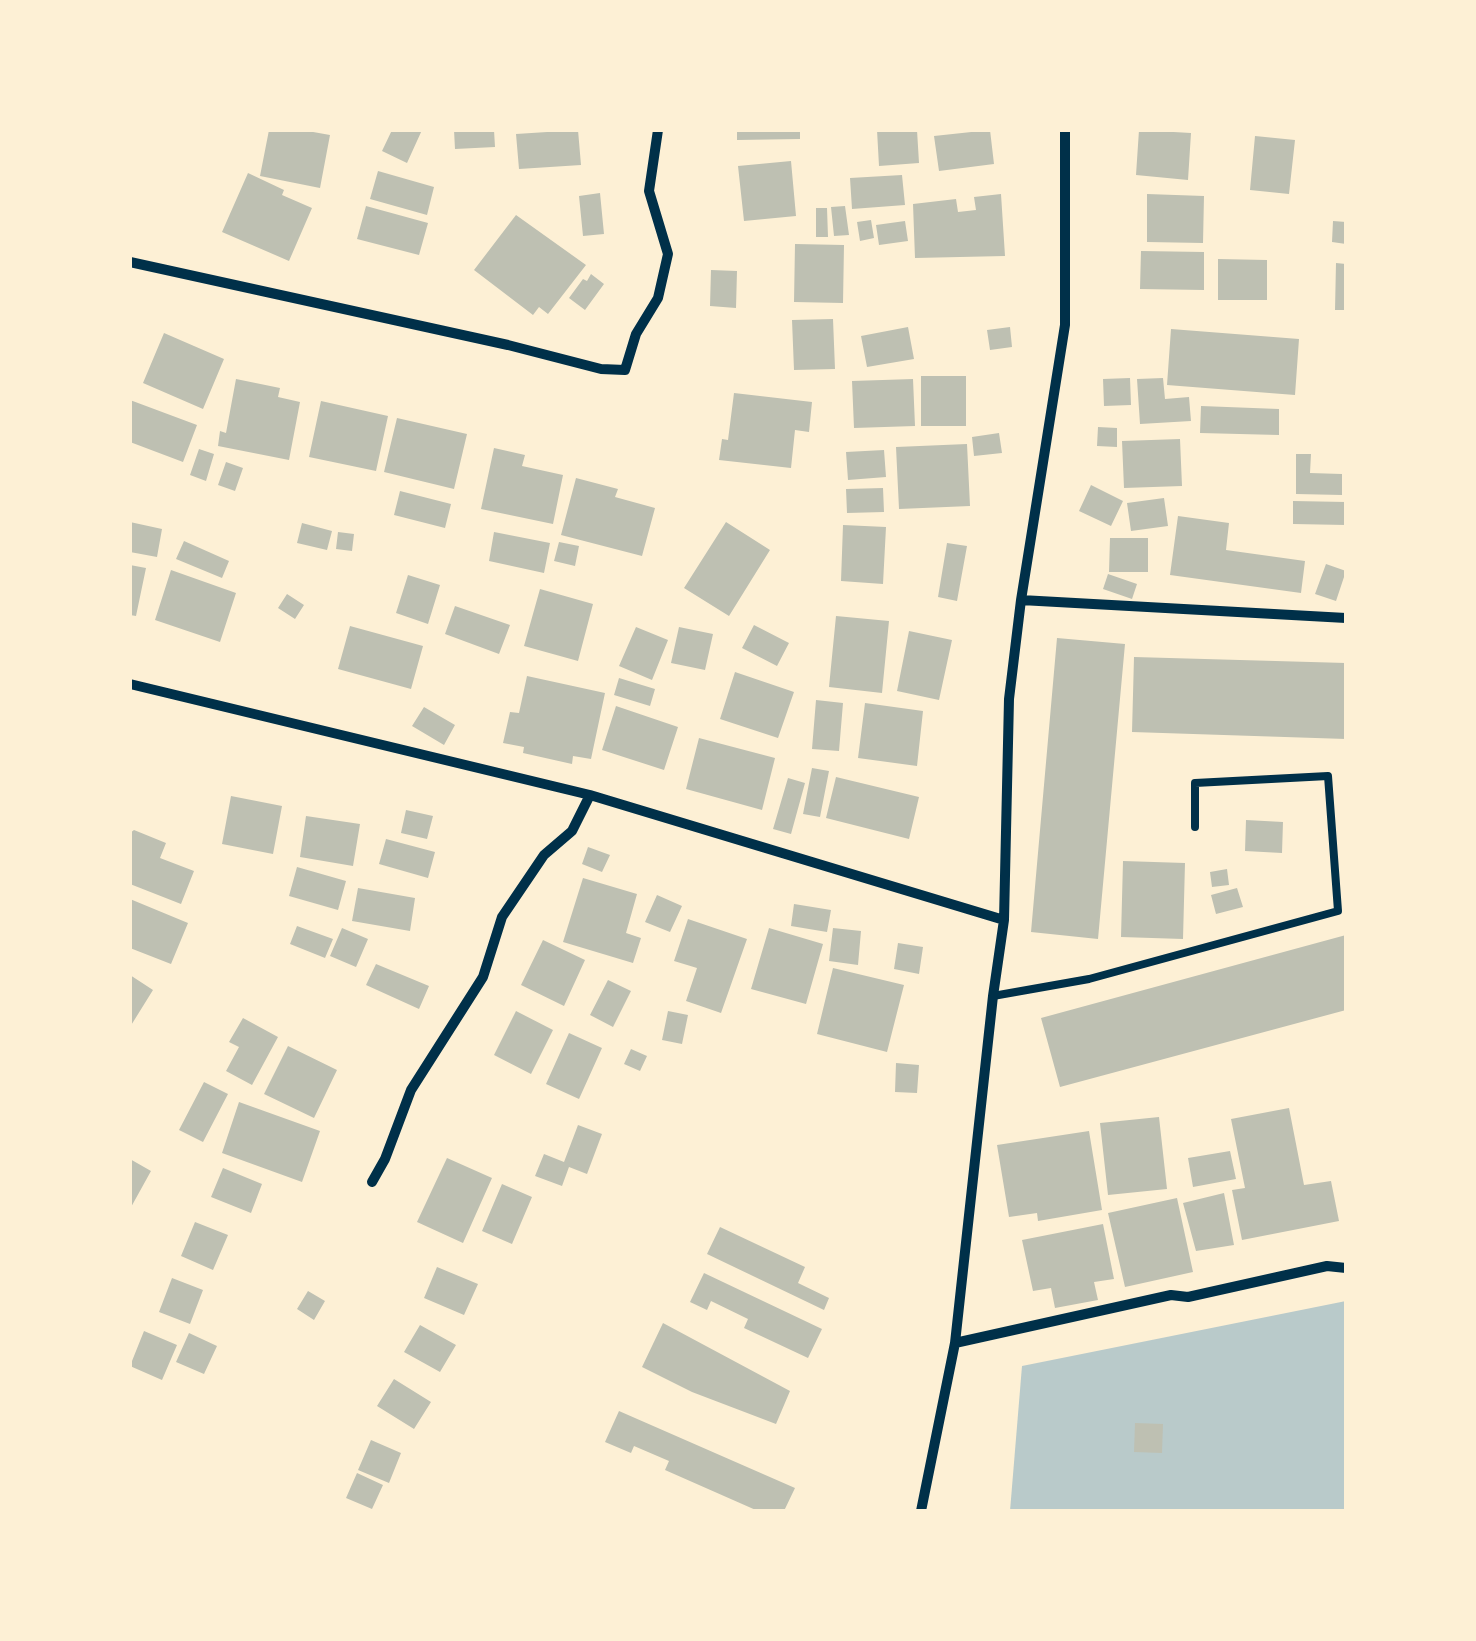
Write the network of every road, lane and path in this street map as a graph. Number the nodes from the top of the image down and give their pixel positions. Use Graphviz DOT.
graph roads {
  1 [pos="658,130"];
  2 [pos="1065,130"];
  3 [pos="130,262"];
  4 [pos="1021,600"];
  5 [pos="1346,618"];
  6 [pos="130,685"];
  7 [pos="590,795"];
  8 [pos="1196,827"];
  9 [pos="1004,920"];
  10 [pos="992,996"];
  11 [pos="372,1182"];
  12 [pos="1346,1268"];
  13 [pos="955,1342"];
  14 [pos="920,1511"];
  1 -- 3 [label="street"];
  2 -- 4 [label="street"];
  4 -- 5 [label="street"];
  4 -- 9 [label="street"];
  6 -- 7 [label="street"];
  7 -- 9 [label="street"];
  7 -- 11 [label="street"];
  8 -- 10 [label="lane"];
  9 -- 10 [label="street"];
  10 -- 13 [label="street"];
  12 -- 13 [label="street"];
  13 -- 14 [label="street"];
}
